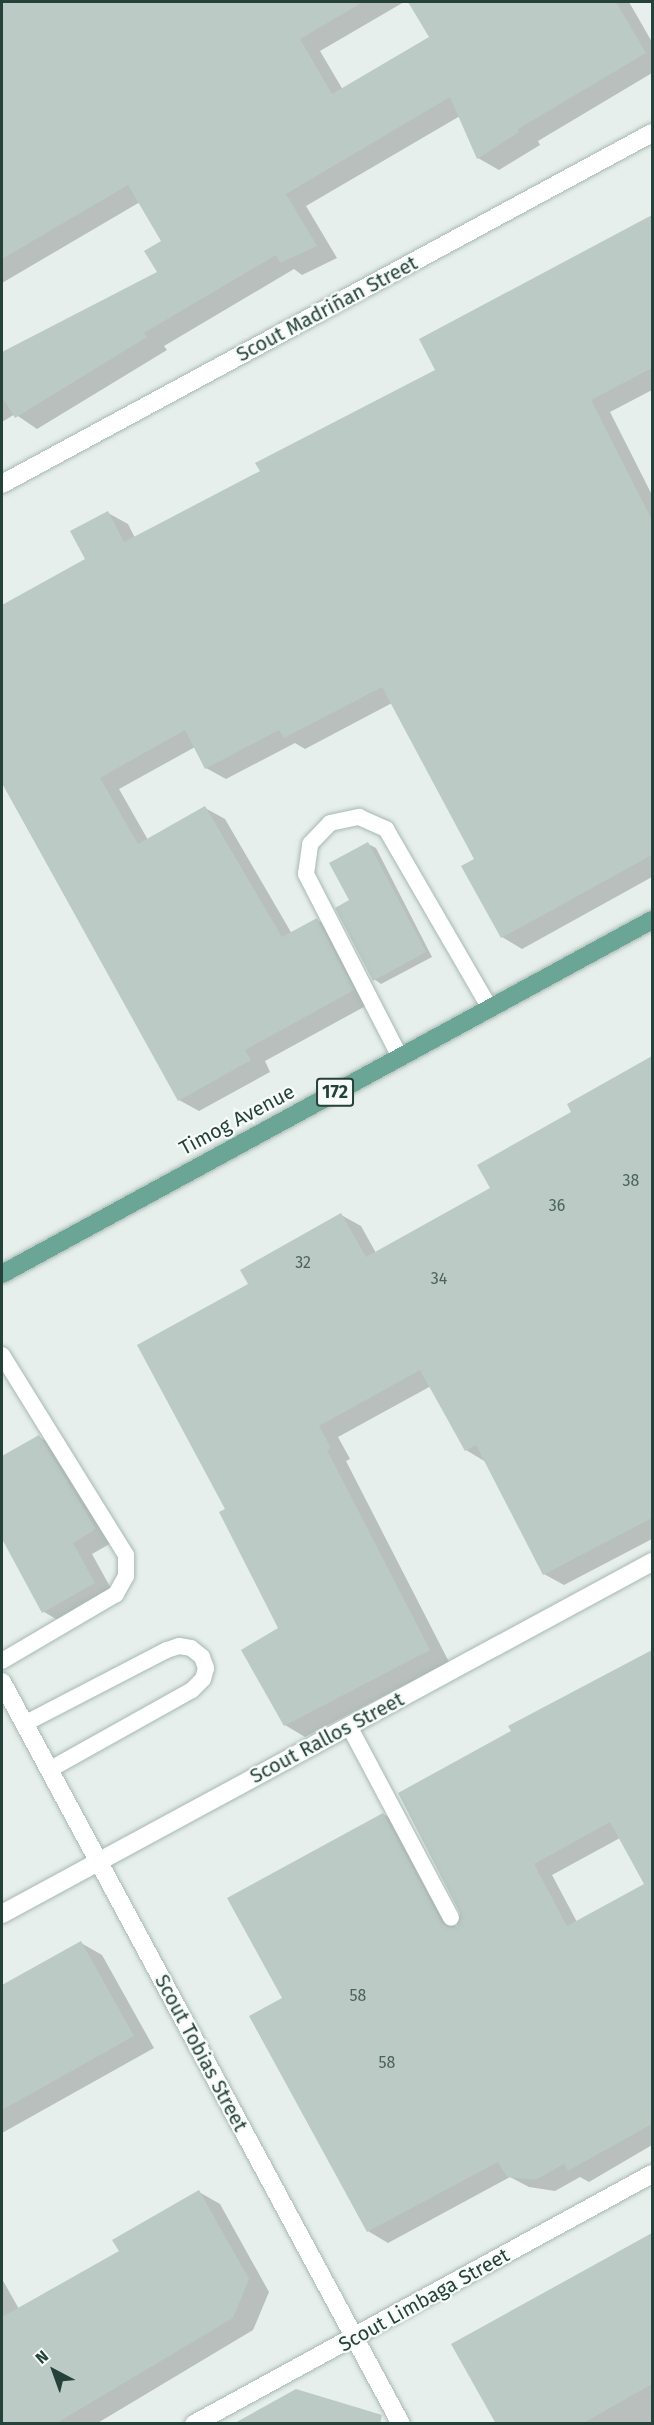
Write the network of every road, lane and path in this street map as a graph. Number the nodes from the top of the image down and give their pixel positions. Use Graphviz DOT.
graph roads {
  1 [pos="652,133"];
  2 [pos="2,484"];
  3 [pos="652,920"];
  4 [pos="489,1007"];
  5 [pos="400,1057"];
  6 [pos="2,1274"];
  7 [pos="2,1355"];
  8 [pos="652,1562"];
  9 [pos="2,1660"];
  10 [pos="2,1682"];
  11 [pos="24,1724"];
  12 [pos="349,1726"];
  13 [pos="49,1770"];
  14 [pos="98,1860"];
  15 [pos="2,1914"];
  16 [pos="452,1918"];
  17 [pos="652,2174"];
  18 [pos="355,2338"];
  19 [pos="194,2424"];
  20 [pos="400,2424"];
  1 -- 2 [label="street, Scout Madriñan Street"];
  3 -- 4 [label="main road, Timog Avenue / 172"];
  4 -- 5 [label="main road, Timog Avenue / 172"];
  4 -- 5 [label="lane"];
  5 -- 6 [label="main road, Timog Avenue / 172"];
  7 -- 9 [label="lane"];
  8 -- 12 [label="street, Scout Rallos Street"];
  10 -- 11 [label="street, Scout Tobias Street"];
  11 -- 13 [label="street, Scout Tobias Street"];
  11 -- 13 [label="lane"];
  12 -- 14 [label="street, Scout Rallos Street"];
  12 -- 16 [label="lane"];
  13 -- 14 [label="street, Scout Tobias Street"];
  14 -- 15 [label="street, Scout Rallos Street"];
  14 -- 18 [label="street, Scout Tobias Street"];
  17 -- 18 [label="street, Scout Limbaga Street"];
  18 -- 19 [label="street, Scout Limbaga Street"];
  18 -- 20 [label="street, Scout Tobias Street"];
}
